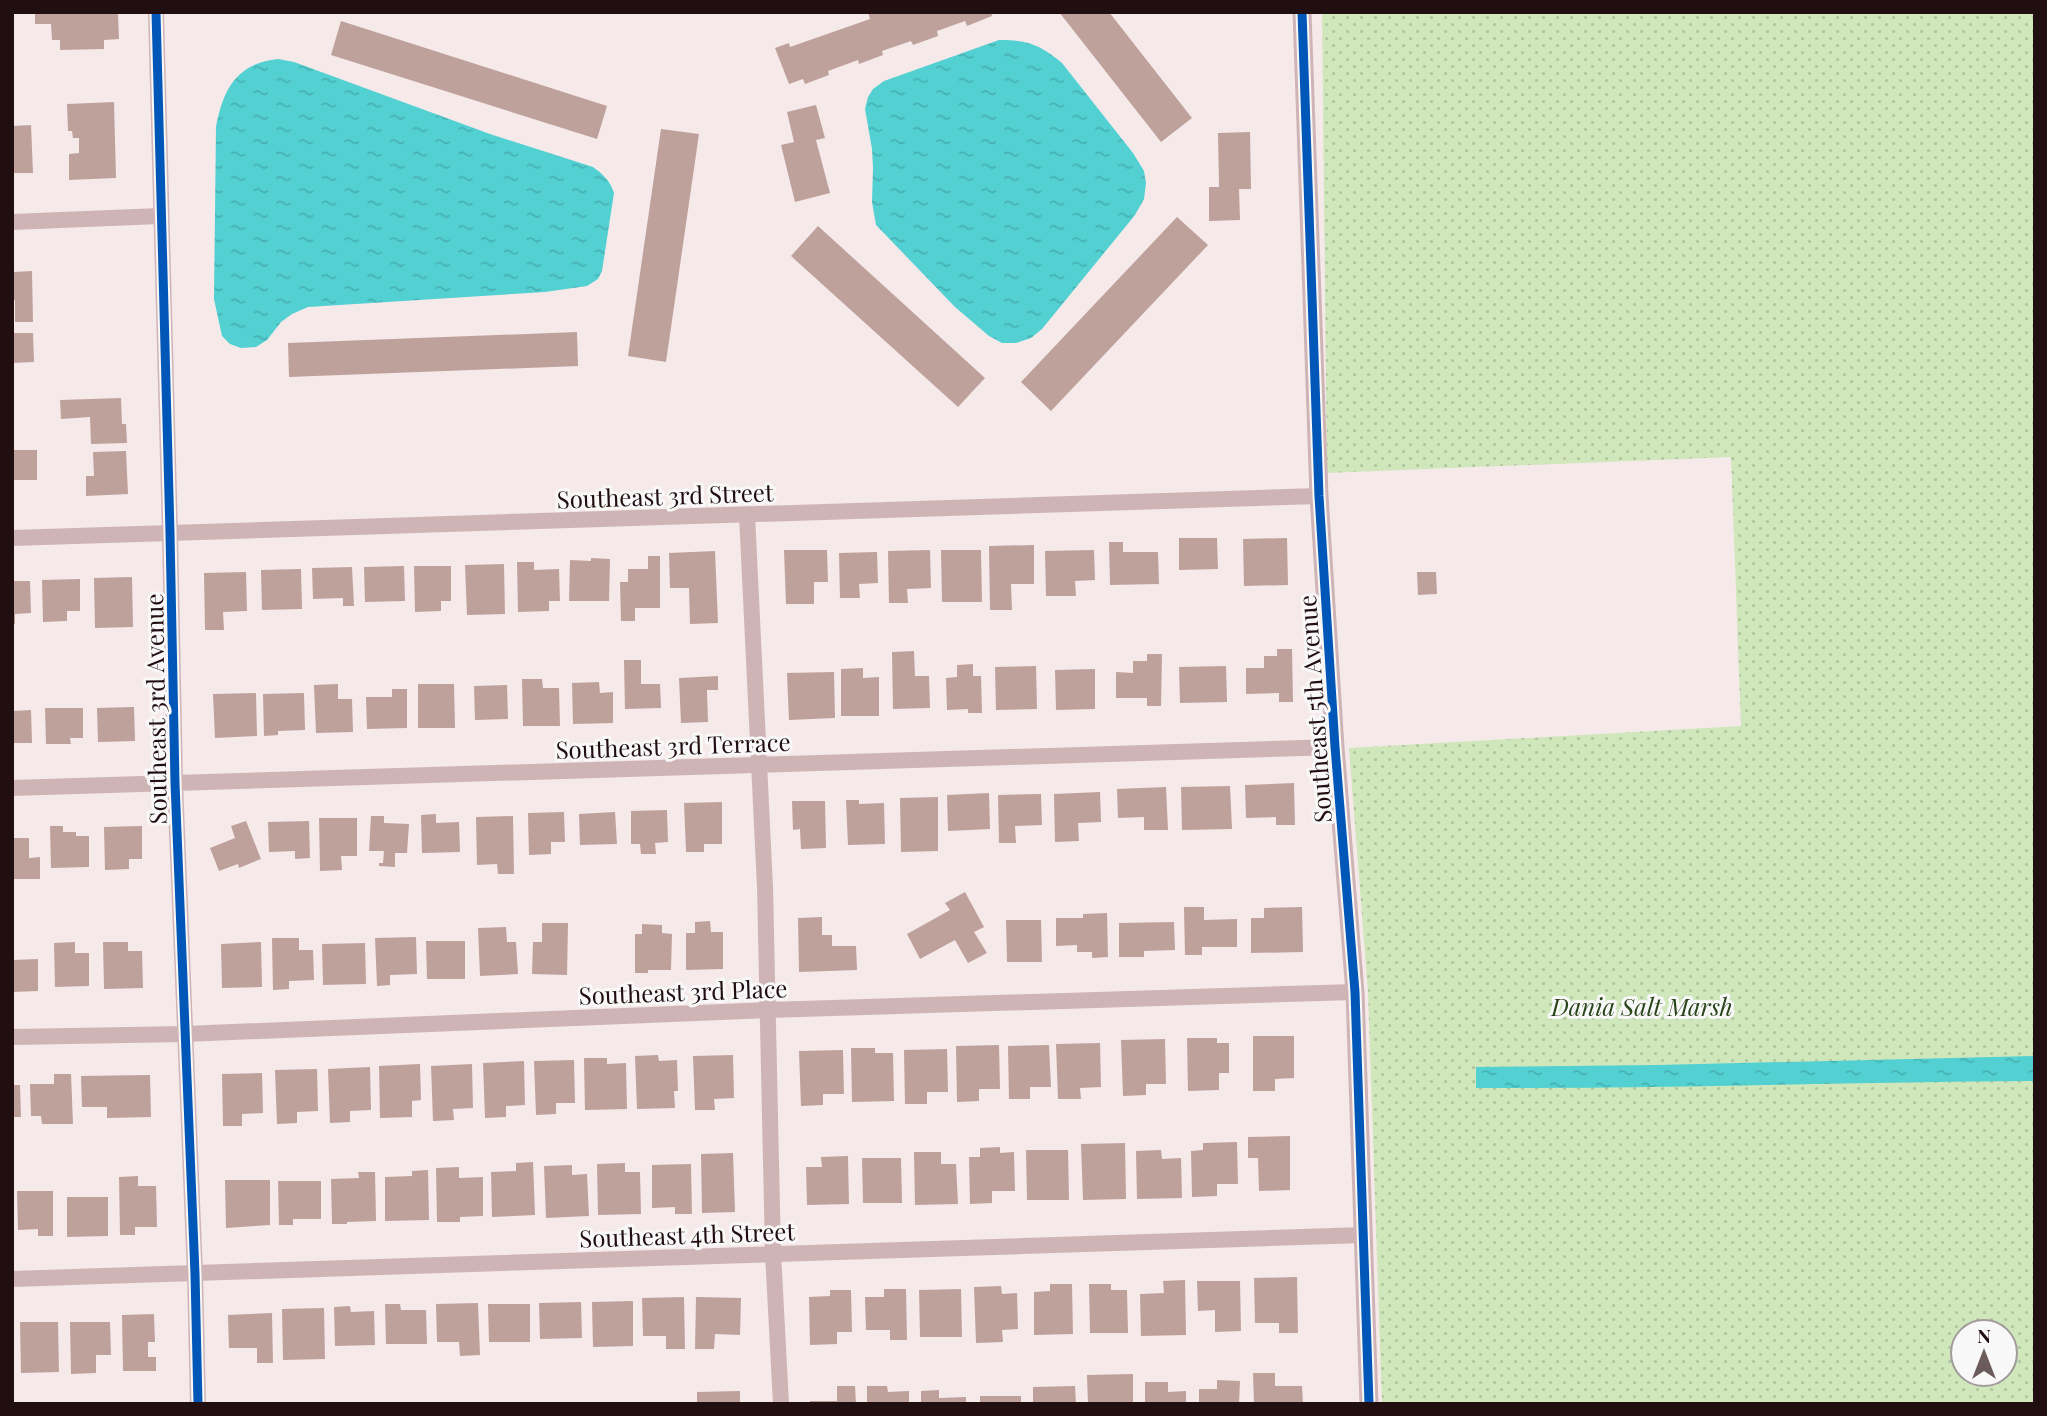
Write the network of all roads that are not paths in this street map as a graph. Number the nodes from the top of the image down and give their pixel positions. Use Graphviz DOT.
graph roads {
  1 [pos="156,12"];
  2 [pos="1302,12"];
  3 [pos="160,216"];
  4 [pos="12,222"];
  5 [pos="1320,496"];
  6 [pos="747,515"];
  7 [pos="170,533"];
  8 [pos="12,538"];
  9 [pos="1335,747"];
  10 [pos="760,765"];
  11 [pos="175,783"];
  12 [pos="12,788"];
  13 [pos="1355,992"];
  14 [pos="768,1010"];
  15 [pos="185,1034"];
  16 [pos="12,1037"];
  17 [pos="1364,1235"];
  18 [pos="774,1253"];
  19 [pos="195,1273"];
  20 [pos="12,1279"];
  21 [pos="198,1404"];
  22 [pos="780,1404"];
  23 [pos="1369,1404"];
  1 -- 3 [label="street, Southeast 3rd Avenue"];
  2 -- 5 [label="street, Southeast 5th Avenue"];
  3 -- 4 [label="street"];
  3 -- 7 [label="street, Southeast 3rd Avenue"];
  5 -- 6 [label="street, Southeast 3rd Street"];
  5 -- 9 [label="street, Southeast 5th Avenue"];
  6 -- 7 [label="street, Southeast 3rd Street"];
  6 -- 10 [label="street"];
  7 -- 8 [label="street, Southeast 3rd Street"];
  7 -- 11 [label="street, Southeast 3rd Avenue"];
  9 -- 10 [label="street, Southeast 3rd Terrace"];
  9 -- 13 [label="street, Southeast 5th Avenue"];
  10 -- 11 [label="street, Southeast 3rd Terrace"];
  10 -- 14 [label="street"];
  11 -- 12 [label="street, Southeast 3rd Terrace"];
  11 -- 15 [label="street, Southeast 3rd Avenue"];
  13 -- 14 [label="street, Southeast 3rd Place"];
  13 -- 17 [label="street, Southeast 5th Avenue"];
  14 -- 15 [label="street, Southeast 3rd Place"];
  14 -- 18 [label="street"];
  15 -- 16 [label="street, Southeast 3rd Place"];
  15 -- 19 [label="street, Southeast 3rd Avenue"];
  17 -- 18 [label="street, Southeast 4th Street"];
  17 -- 23 [label="street, Southeast 5th Avenue"];
  18 -- 19 [label="street, Southeast 4th Street"];
  18 -- 22 [label="street"];
  19 -- 20 [label="street, Southeast 4th Street"];
  19 -- 21 [label="street, Southeast 3rd Avenue"];
}
